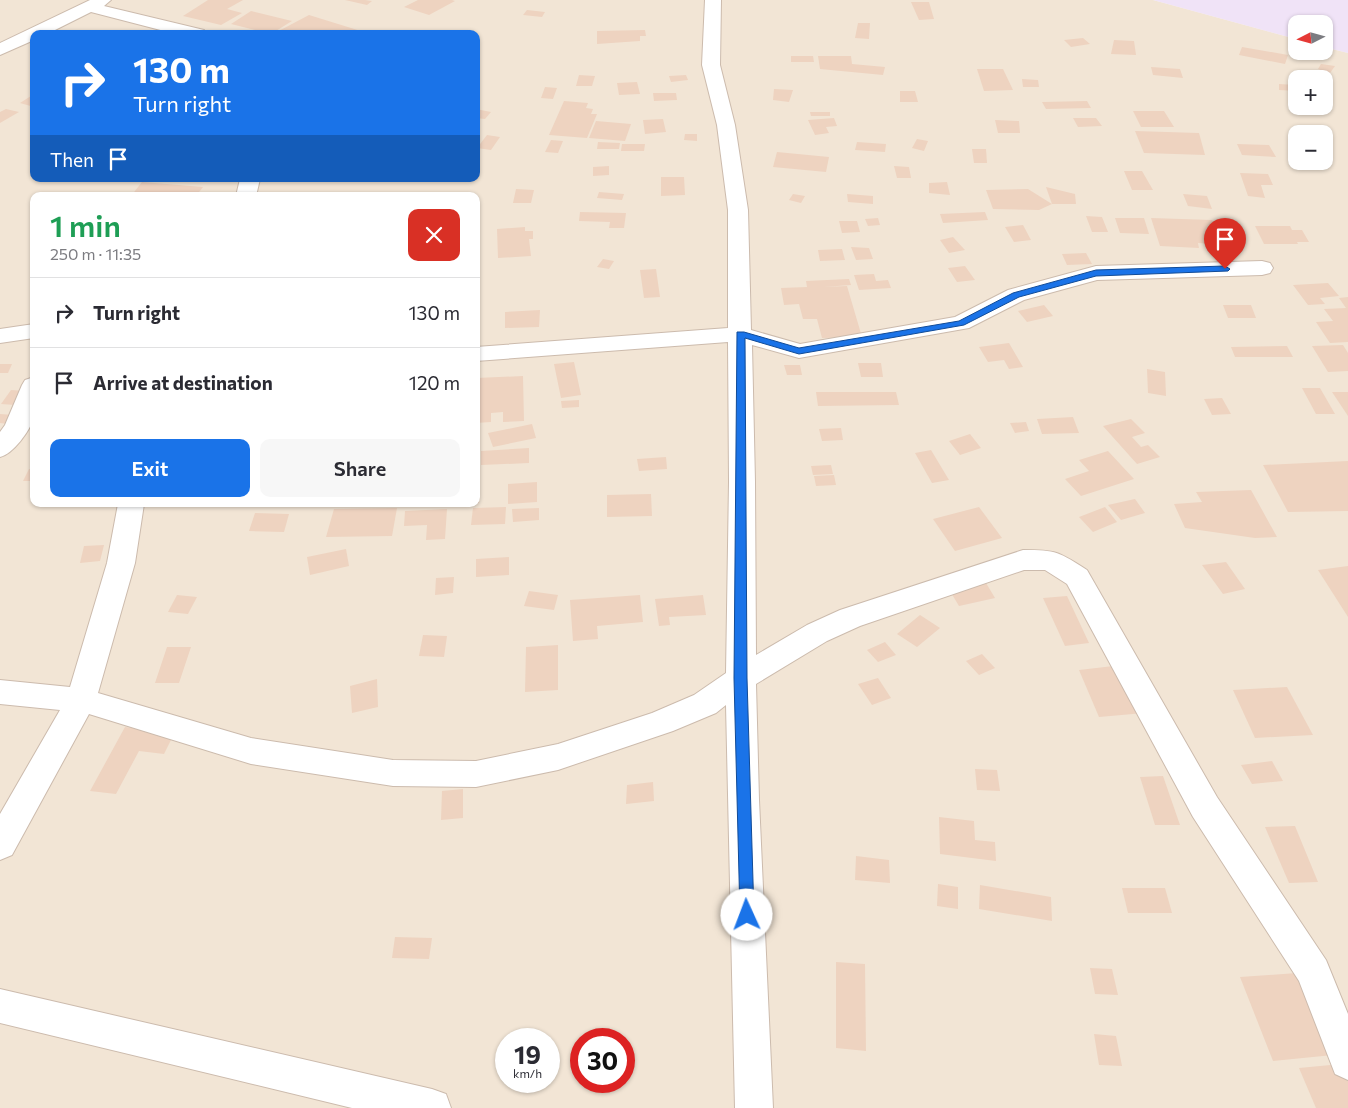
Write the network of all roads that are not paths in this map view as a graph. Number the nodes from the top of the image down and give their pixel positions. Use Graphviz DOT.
graph roads {
  1 [pos="713,0"];
  2 [pos="96,4"];
  3 [pos="42,30"];
  4 [pos="184,30"];
  5 [pos="30,36"];
  6 [pos="0,50"];
  7 [pos="1262,268"];
  8 [pos="30,332"];
  9 [pos="740,334"];
  10 [pos="0,336"];
  11 [pos="480,354"];
  12 [pos="30,395"];
  13 [pos="0,449"];
  14 [pos="130,507"];
  15 [pos="740,678"];
  16 [pos="0,692"];
  17 [pos="81,700"];
  18 [pos="0,845"];
  19 [pos="0,1006"];
  20 [pos="1348,1061"];
  21 [pos="432,1108"];
  22 [pos="754,1108"];
  1 -- 9 [label="street"];
  2 -- 3 [label="street"];
  2 -- 4 [label="street"];
  5 -- 6 [label="street"];
  7 -- 9 [label="street"];
  8 -- 10 [label="street"];
  9 -- 11 [label="street"];
  9 -- 15 [label="street"];
  12 -- 13 [label="street"];
  14 -- 17 [label="street"];
  15 -- 17 [label="street"];
  15 -- 20 [label="street"];
  15 -- 22 [label="street"];
  16 -- 17 [label="street"];
  17 -- 18 [label="street"];
  19 -- 21 [label="street"];
}
